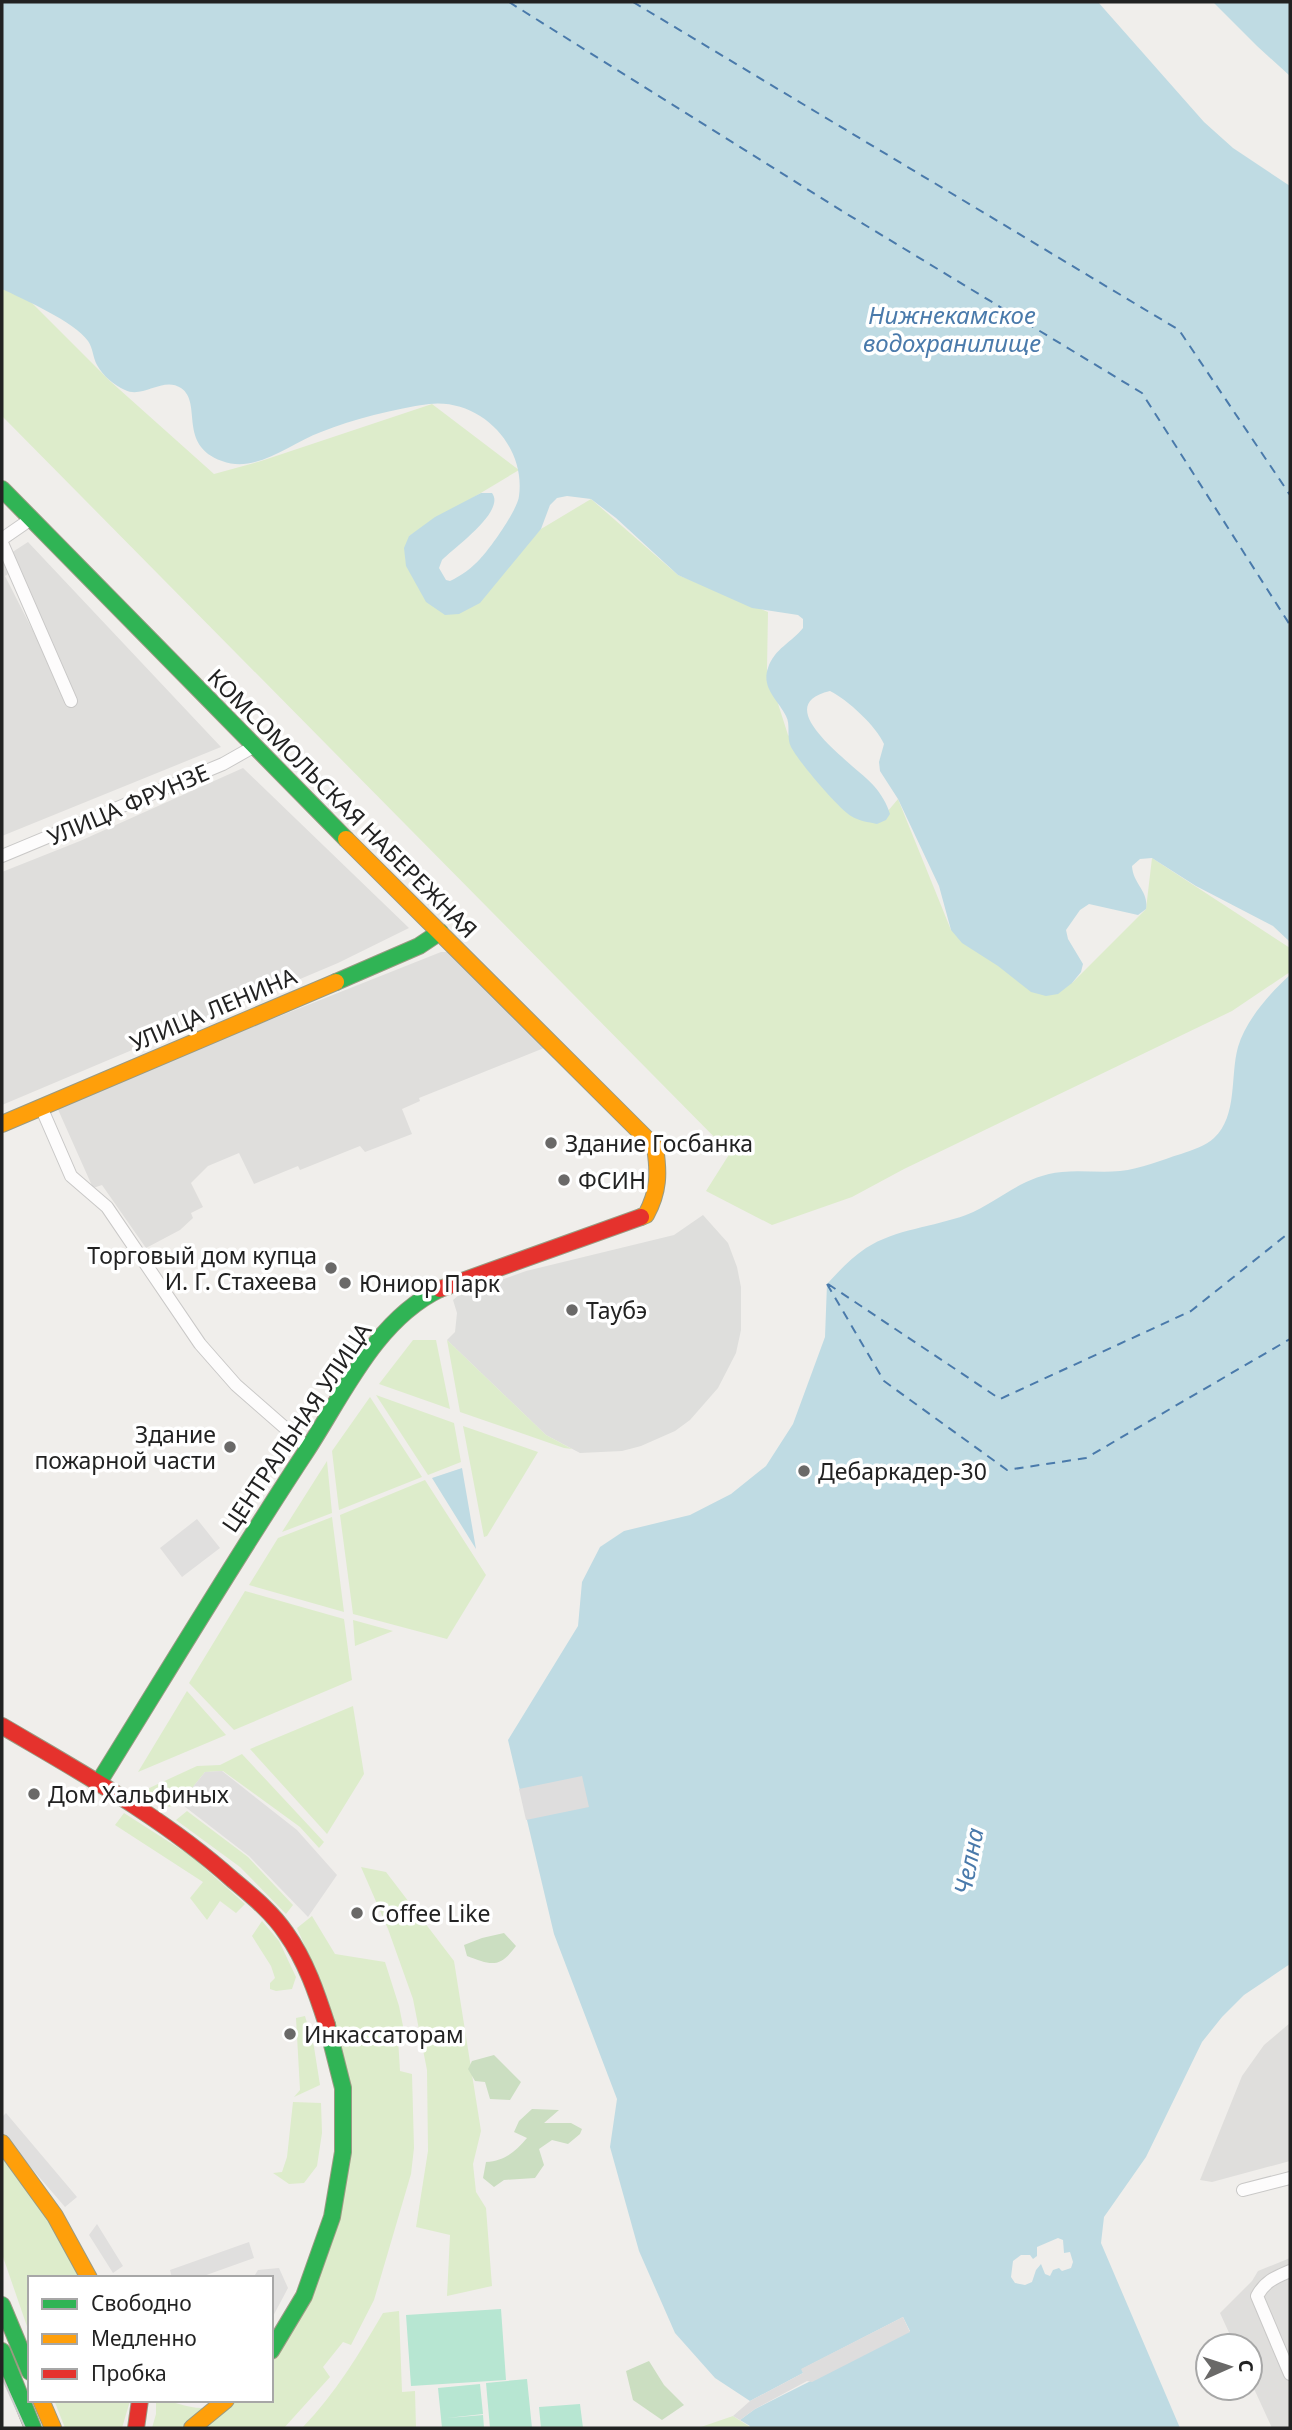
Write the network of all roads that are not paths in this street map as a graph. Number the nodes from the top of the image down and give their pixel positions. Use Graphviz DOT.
graph roads {
  1 [pos="2,489"];
  2 [pos="31,519"];
  3 [pos="2,541"];
  4 [pos="71,701"];
  5 [pos="253,747"];
  6 [pos="2,856"];
  7 [pos="440,932"];
  8 [pos="41,1108"];
  9 [pos="2,1124"];
  10 [pos="655,1147"];
  11 [pos="308,1448"];
  12 [pos="2,1726"];
  13 [pos="99,1782"];
  14 [pos="2,2143"];
  15 [pos="1290,2178"];
  16 [pos="1243,2190"];
  17 [pos="1290,2272"];
  18 [pos="88,2276"];
  19 [pos="2,2305"];
  20 [pos="273,2348"];
  21 [pos="2,2351"];
  22 [pos="28,2367"];
  23 [pos="1290,2374"];
  24 [pos="42,2402"];
  25 [pos="140,2402"];
  26 [pos="224,2402"];
  27 [pos="33,2428"];
  28 [pos="53,2428"];
  29 [pos="136,2428"];
  30 [pos="192,2428"];
  1 -- 2 [label="street, КОМСОМОЛЬСКАЯ НАБЕРЕЖНАЯ"];
  2 -- 3 [label="street"];
  2 -- 5 [label="street, КОМСОМОЛЬСКАЯ НАБЕРЕЖНАЯ"];
  3 -- 4 [label="street"];
  5 -- 6 [label="street, УЛИЦА ФРУНЗЕ"];
  5 -- 7 [label="street, КОМСОМОЛЬСКАЯ НАБЕРЕЖНАЯ"];
  7 -- 8 [label="street, УЛИЦА ЛЕНИНА"];
  7 -- 10 [label="street, КОМСОМОЛЬСКАЯ НАБЕРЕЖНАЯ"];
  8 -- 9 [label="street, УЛИЦА ЛЕНИНА"];
  8 -- 11 [label="street"];
  10 -- 11 [label="street, ЦЕНТРАЛЬНАЯ УЛИЦА"];
  11 -- 13 [label="street, ЦЕНТРАЛЬНАЯ УЛИЦА"];
  12 -- 13 [label="street"];
  13 -- 20 [label="street"];
  14 -- 18 [label="street"];
  15 -- 16 [label="street"];
  17 -- 23 [label="street"];
  19 -- 22 [label="street"];
  21 -- 27 [label="street"];
  24 -- 28 [label="street"];
  25 -- 29 [label="street"];
  26 -- 30 [label="street"];
}
